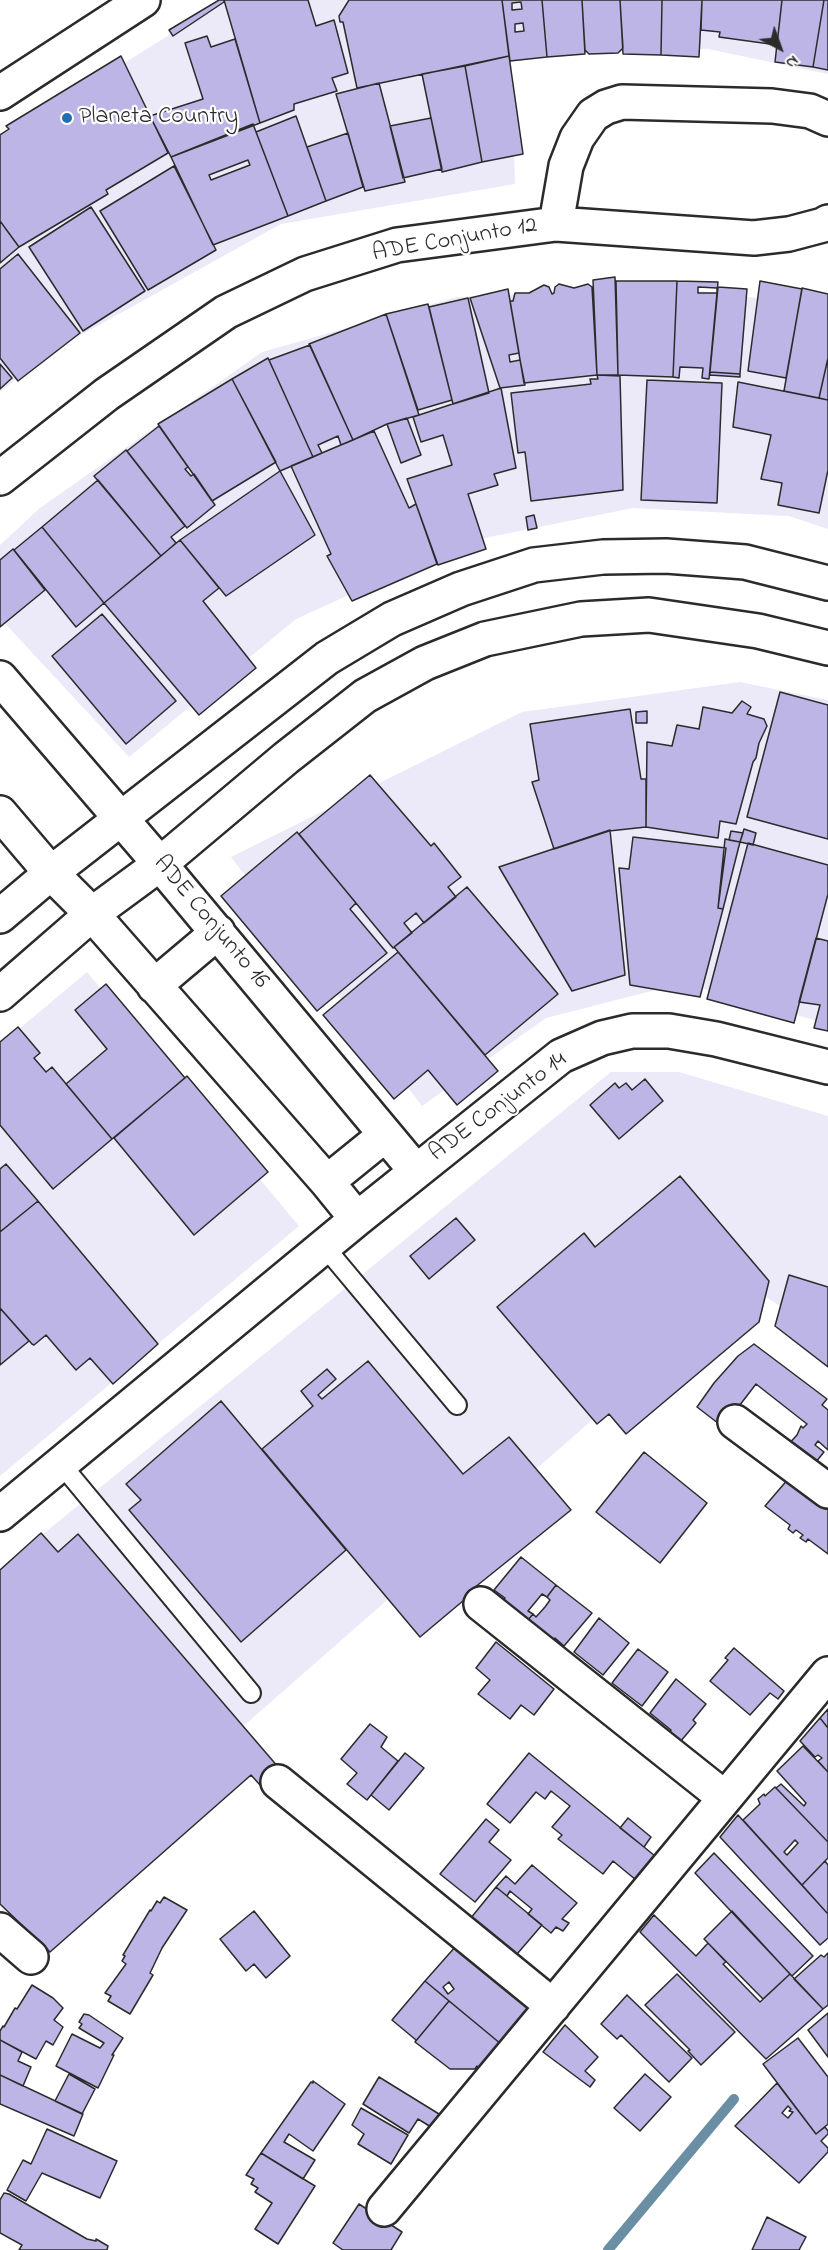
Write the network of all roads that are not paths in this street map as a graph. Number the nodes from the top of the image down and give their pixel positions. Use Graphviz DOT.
graph roads {
  1 [pos="143,0"];
  2 [pos="0,93"];
  3 [pos="828,119"];
  4 [pos="828,222"];
  5 [pos="556,224"];
  6 [pos="0,478"];
  7 [pos="828,583"];
  8 [pos="828,648"];
  9 [pos="0,678"];
  10 [pos="0,813"];
  11 [pos="122,818"];
  12 [pos="160,864"];
  13 [pos="51,873"];
  14 [pos="92,914"];
  15 [pos="0,916"];
  16 [pos="218,932"];
  17 [pos="154,986"];
  18 [pos="0,994"];
  19 [pos="828,1067"];
  20 [pos="385,1135"];
  21 [pos="416,1171"];
  22 [pos="327,1182"];
  23 [pos="357,1219"];
  24 [pos="324,1246"];
  25 [pos="457,1405"];
  26 [pos="735,1422"];
  27 [pos="61,1464"];
  28 [pos="828,1491"];
  29 [pos="0,1514"];
  30 [pos="481,1604"];
  31 [pos="828,1674"];
  32 [pos="251,1693"];
  33 [pos="278,1782"];
  34 [pos="725,1798"];
  35 [pos="0,1930"];
  36 [pos="31,1957"];
  37 [pos="553,2006"];
  38 [pos="384,2209"];
  1 -- 2 [label="street"];
  3 -- 5 [label="street"];
  4 -- 5 [label="street, ADE Conjunto 12"];
  5 -- 6 [label="street, ADE Conjunto 12"];
  7 -- 11 [label="street"];
  8 -- 12 [label="street"];
  9 -- 11 [label="street, ADE Conjunto 16"];
  10 -- 13 [label="street"];
  11 -- 12 [label="street, ADE Conjunto 16"];
  11 -- 13 [label="street"];
  12 -- 14 [label="street"];
  12 -- 16 [label="street, ADE Conjunto 16"];
  13 -- 14 [label="street"];
  13 -- 15 [label="street"];
  14 -- 17 [label="street"];
  14 -- 18 [label="street"];
  16 -- 17 [label="street"];
  16 -- 20 [label="street, ADE Conjunto 16"];
  17 -- 22 [label="street"];
  19 -- 21 [label="street, ADE Conjunto 14"];
  20 -- 21 [label="street, ADE Conjunto 16"];
  20 -- 22 [label="street"];
  21 -- 23 [label="street, ADE Conjunto 14"];
  22 -- 23 [label="street"];
  23 -- 24 [label="street, ADE Conjunto 14"];
  24 -- 25 [label="lane"];
  24 -- 27 [label="street, ADE Conjunto 14"];
  26 -- 28 [label="street"];
  27 -- 29 [label="street, ADE Conjunto 14"];
  27 -- 32 [label="lane"];
  30 -- 34 [label="street"];
  31 -- 34 [label="street"];
  33 -- 37 [label="street"];
  34 -- 37 [label="street"];
  35 -- 36 [label="street"];
  37 -- 38 [label="street"];
}
